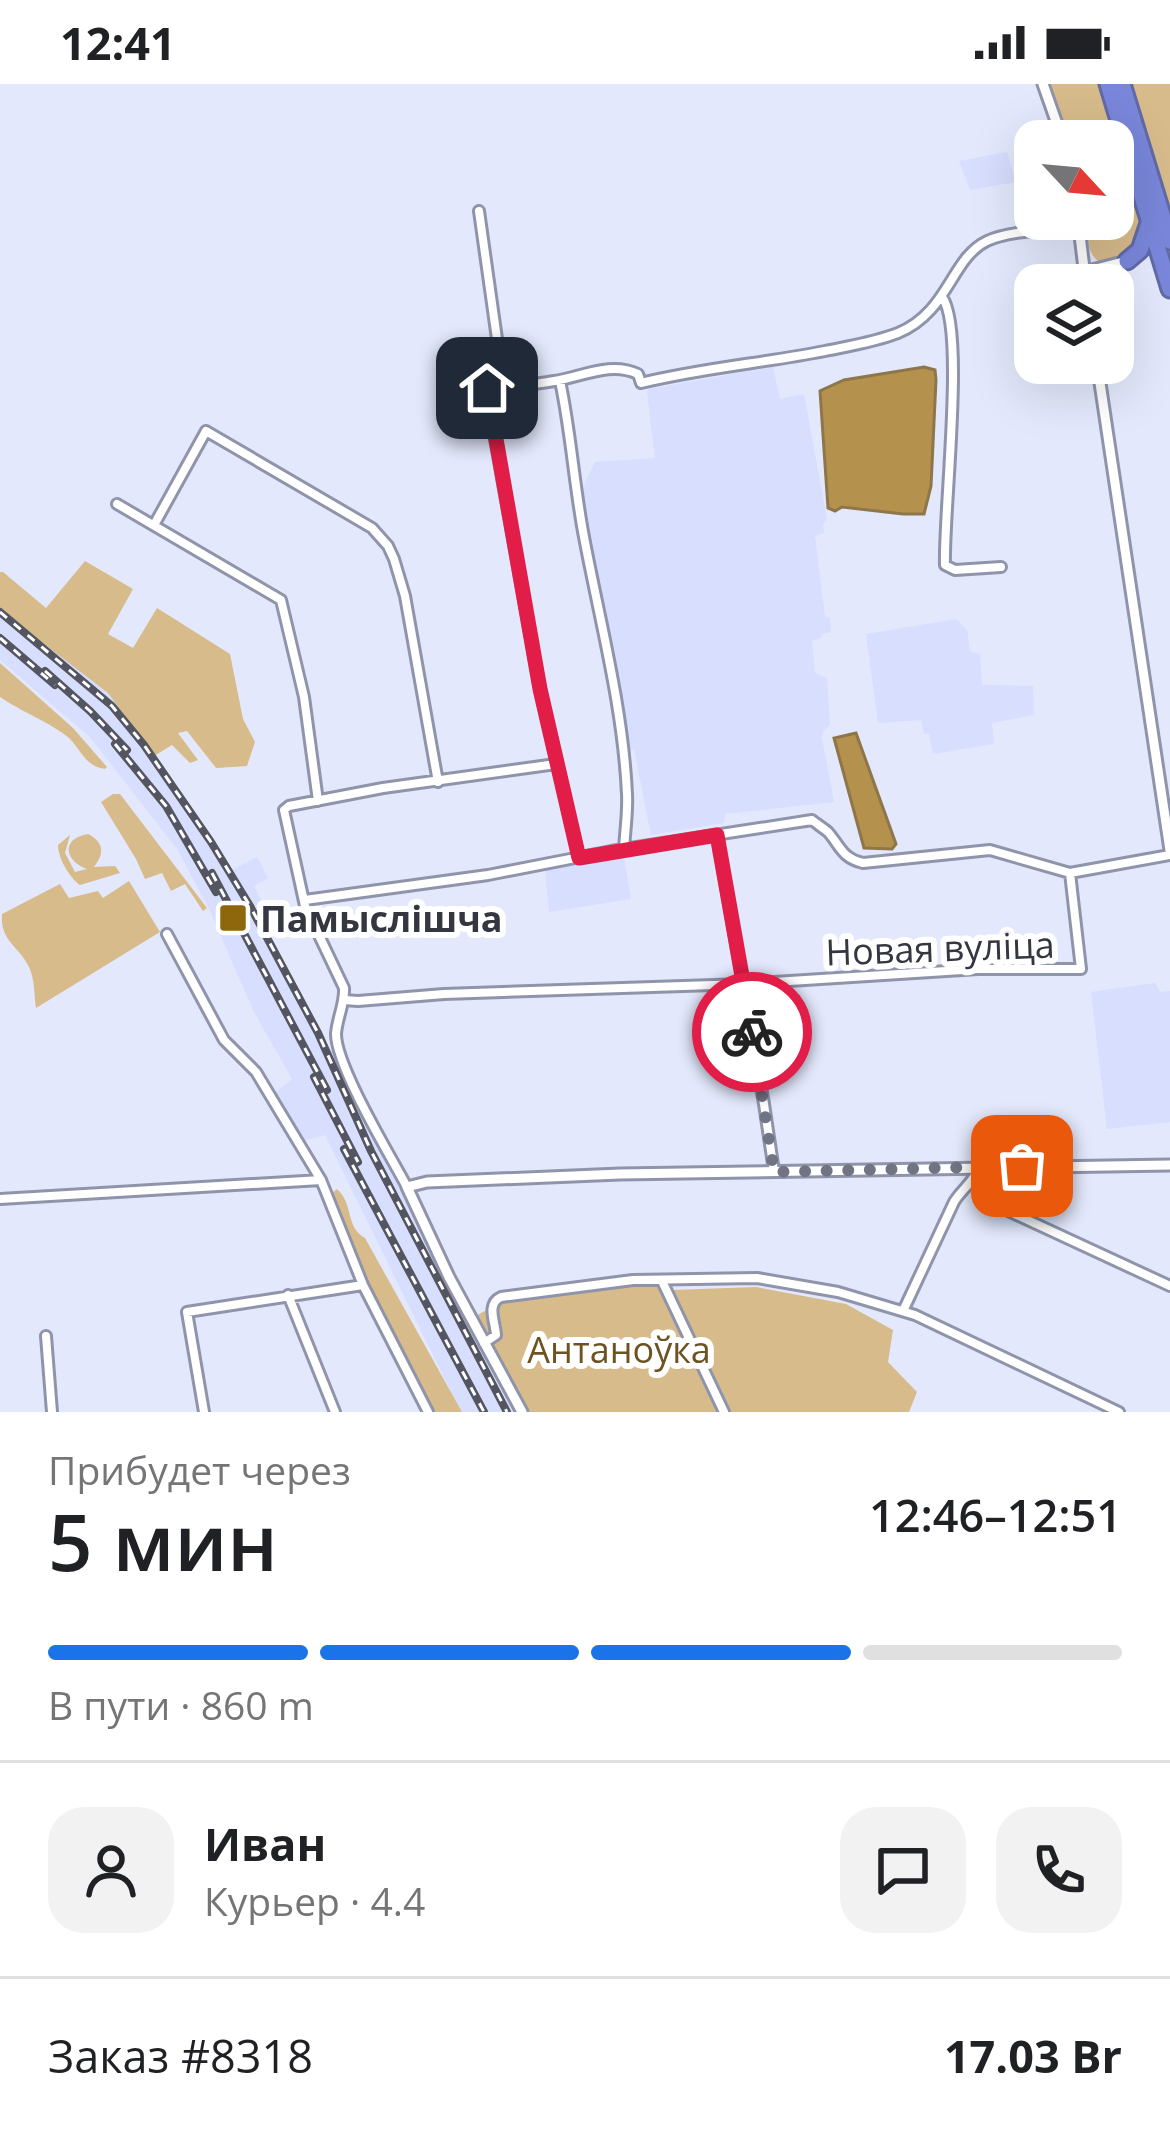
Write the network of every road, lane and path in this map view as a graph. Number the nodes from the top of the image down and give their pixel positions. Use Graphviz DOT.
graph roads {
  1 [pos="1043,84"];
  2 [pos="1108,84"];
  3 [pos="1122,84"];
  4 [pos="1056,120"];
  5 [pos="479,212"];
  6 [pos="1150,220"];
  7 [pos="1014,234"];
  8 [pos="1170,241"];
  9 [pos="1129,260"];
  10 [pos="1114,264"];
  11 [pos="1169,286"];
  12 [pos="942,297"];
  13 [pos="560,381"];
  14 [pos="1100,384"];
  15 [pos="487,388"];
  16 [pos="117,504"];
  17 [pos="154,525"];
  18 [pos="1001,567"];
  19 [pos="556,764"];
  20 [pos="438,782"];
  21 [pos="318,801"];
  22 [pos="717,835"];
  23 [pos="624,850"];
  24 [pos="1170,852"];
  25 [pos="579,858"];
  26 [pos="1070,873"];
  27 [pos="305,900"];
  28 [pos="167,934"];
  29 [pos="744,984"];
  30 [pos="344,1000"];
  31 [pos="1170,1165"];
  32 [pos="978,1167"];
  33 [pos="774,1172"];
  34 [pos="321,1180"];
  35 [pos="407,1187"];
  36 [pos="0,1198"];
  37 [pos="993,1204"];
  38 [pos="662,1281"];
  39 [pos="363,1285"];
  40 [pos="1170,1286"];
  41 [pos="289,1295"];
  42 [pos="903,1311"];
  43 [pos="46,1336"];
  44 [pos="484,1343"];
  45 [pos="52,1412"];
  46 [pos="204,1412"];
  47 [pos="335,1412"];
  48 [pos="428,1412"];
  49 [pos="522,1412"];
  50 [pos="724,1412"];
  51 [pos="1119,1412"];
  1 -- 4 [label="street"];
  2 -- 6 [label="highway"];
  3 -- 8 [label="highway"];
  5 -- 15 [label="street"];
  6 -- 9 [label="highway"];
  6 -- 11 [label="highway"];
  7 -- 12 [label="street"];
  9 -- 10 [label="street"];
  9 -- 11 [label="highway"];
  12 -- 13 [label="street"];
  12 -- 18 [label="street"];
  13 -- 15 [label="street"];
  13 -- 23 [label="street"];
  14 -- 24 [label="street"];
  15 -- 19 [label="street"];
  16 -- 17 [label="street"];
  17 -- 20 [label="street"];
  17 -- 21 [label="street"];
  19 -- 20 [label="street"];
  19 -- 25 [label="street"];
  20 -- 21 [label="street"];
  21 -- 27 [label="street"];
  22 -- 23 [label="street"];
  22 -- 26 [label="street"];
  22 -- 29 [label="street"];
  23 -- 25 [label="street"];
  24 -- 26 [label="street"];
  25 -- 27 [label="street"];
  26 -- 29 [label="street, Новая вуліца"];
  27 -- 30 [label="street"];
  28 -- 34 [label="street"];
  29 -- 30 [label="street, Новая вуліца"];
  29 -- 33 [label="street"];
  30 -- 35 [label="street"];
  31 -- 32 [label="street"];
  32 -- 33 [label="street"];
  32 -- 42 [label="street"];
  33 -- 35 [label="street"];
  34 -- 36 [label="street"];
  34 -- 39 [label="street"];
  35 -- 44 [label="street"];
  37 -- 40 [label="street"];
  38 -- 42 [label="street"];
  38 -- 44 [label="street"];
  38 -- 50 [label="street"];
  39 -- 41 [label="street"];
  39 -- 48 [label="street"];
  41 -- 46 [label="street"];
  41 -- 47 [label="street"];
  42 -- 51 [label="street"];
  43 -- 45 [label="street"];
  44 -- 49 [label="street"];
}
